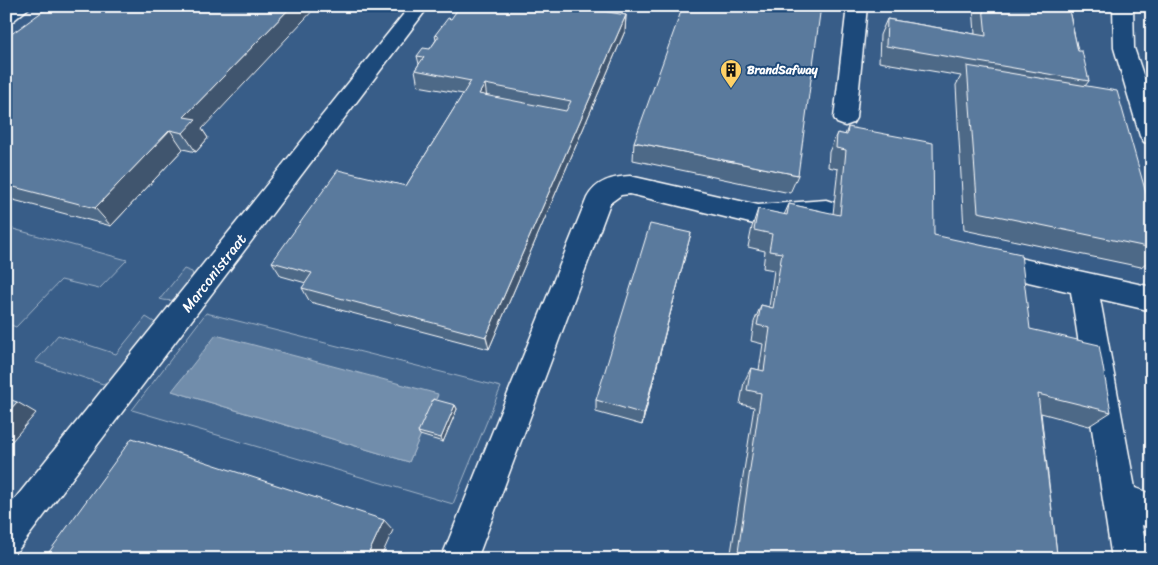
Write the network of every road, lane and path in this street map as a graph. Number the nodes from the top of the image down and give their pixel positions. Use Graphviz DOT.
graph roads {
  1 [pos="22,6"];
  2 [pos="420,6"];
  3 [pos="857,6"];
  4 [pos="1123,6"];
  5 [pos="1150,9"];
  6 [pos="6,17"];
  7 [pos="1152,54"];
  8 [pos="845,118"];
  9 [pos="1152,136"];
  10 [pos="826,210"];
  11 [pos="964,257"];
  12 [pos="1084,284"];
  13 [pos="1152,299"];
  14 [pos="1136,506"];
  15 [pos="6,538"];
  16 [pos="459,559"];
  17 [pos="1130,559"];
  1 -- 6 [label="street"];
  2 -- 15 [label="street, Marconistraat"];
  3 -- 8 [label="street"];
  4 -- 9 [label="street"];
  5 -- 7 [label="path"];
  10 -- 16 [label="street"];
  11 -- 12 [label="street"];
  12 -- 13 [label="street"];
  12 -- 14 [label="street"];
  14 -- 17 [label="street"];
}
